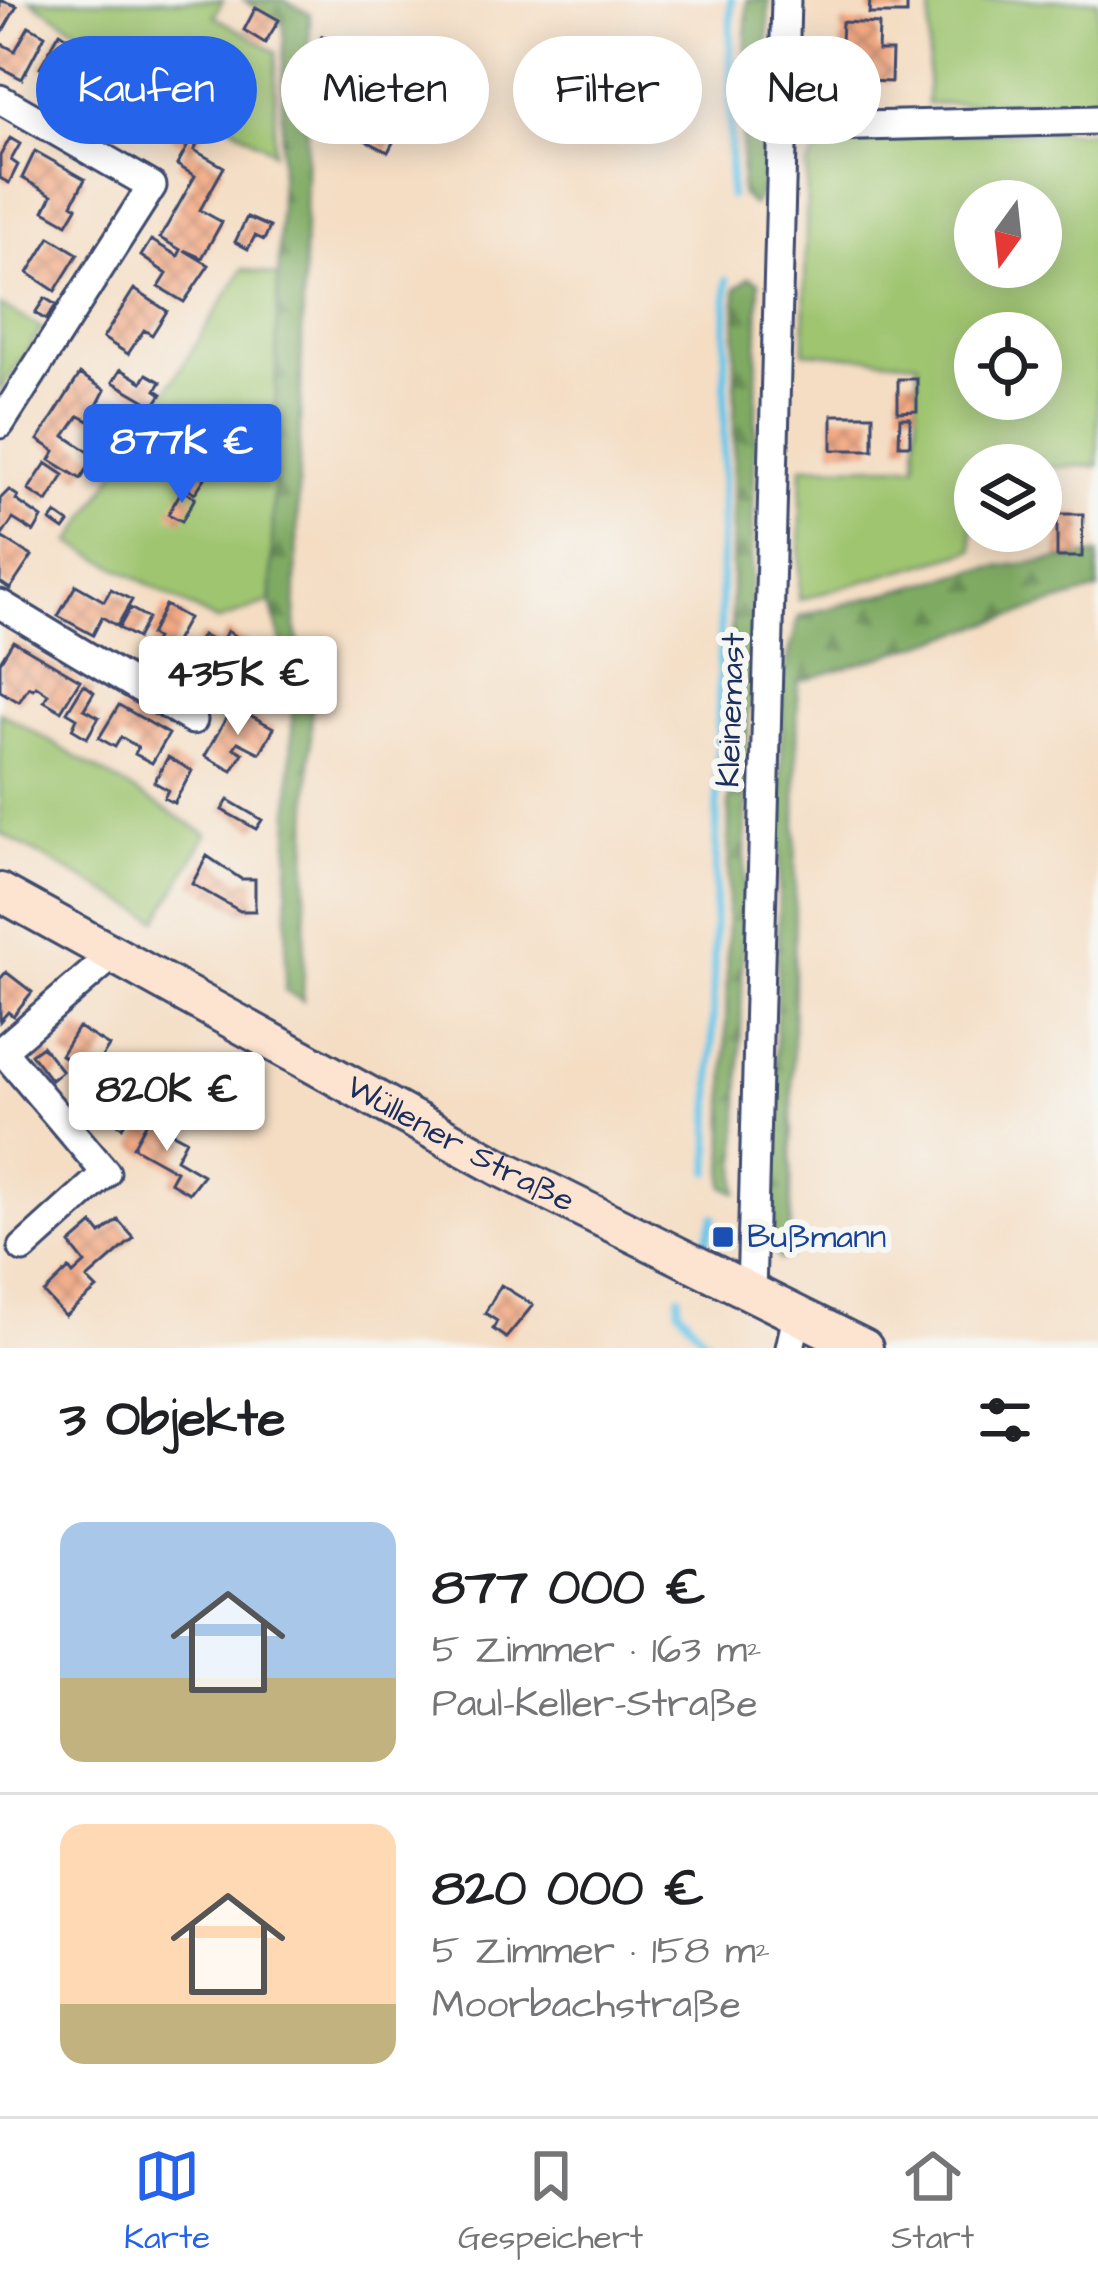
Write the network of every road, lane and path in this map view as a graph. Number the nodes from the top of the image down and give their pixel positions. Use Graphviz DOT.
graph roads {
  1 [pos="786,0"];
  2 [pos="785,36"];
  3 [pos="0,99"];
  4 [pos="1098,120"];
  5 [pos="881,126"];
  6 [pos="784,144"];
  7 [pos="0,424"];
  8 [pos="0,604"];
  9 [pos="193,719"];
  10 [pos="0,892"];
  11 [pos="113,954"];
  12 [pos="1,1051"];
  13 [pos="23,1248"];
  14 [pos="751,1294"];
  15 [pos="793,1332"];
  16 [pos="864,1348"];
  1 -- 2 [label="street, Kleinemast"];
  3 -- 7 [label="street"];
  4 -- 5 [label="street"];
  6 -- 14 [label="street, Kleinemast"];
  8 -- 9 [label="street"];
  10 -- 11 [label="main road, Wüllener Straße"];
  11 -- 12 [label="street"];
  11 -- 14 [label="main road, Wüllener Straße"];
  12 -- 13 [label="street"];
  14 -- 15 [label="main road, Wüllener Straße"];
  15 -- 16 [label="main road, Wüllener Straße"];
}
